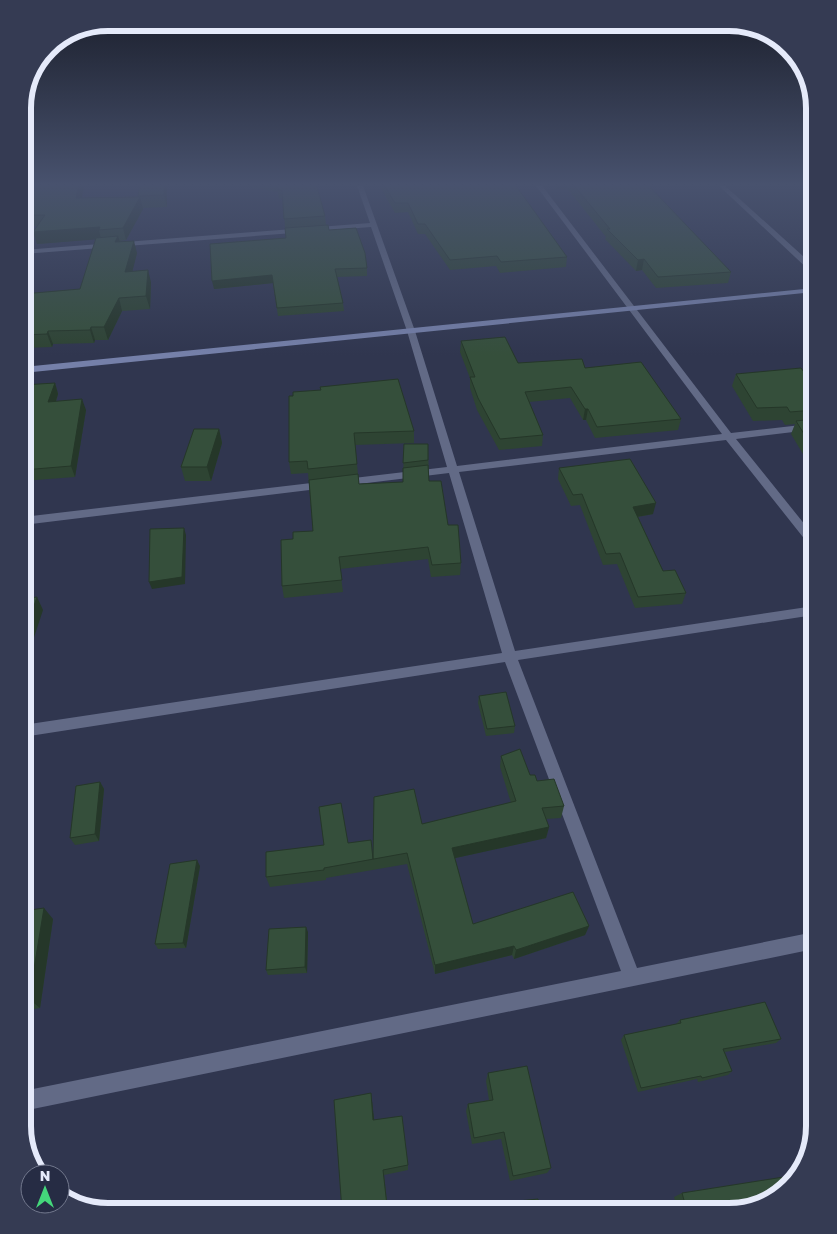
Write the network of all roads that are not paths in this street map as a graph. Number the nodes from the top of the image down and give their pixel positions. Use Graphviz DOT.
graph roads {
  1 [pos="171,241"];
  2 [pos="379,241"];
  3 [pos="580,241"];
  4 [pos="782,241"];
  5 [pos="31,251"];
  6 [pos="806,263"];
  7 [pos="806,291"];
  8 [pos="631,308"];
  9 [pos="411,331"];
  10 [pos="31,369"];
  11 [pos="806,427"];
  12 [pos="728,436"];
  13 [pos="452,470"];
  14 [pos="31,520"];
  15 [pos="806,533"];
  16 [pos="806,611"];
  17 [pos="510,657"];
  18 [pos="31,730"];
  19 [pos="806,943"];
  20 [pos="632,978"];
  21 [pos="31,1099"];
  1 -- 5 [label="street"];
  2 -- 9 [label="street"];
  3 -- 8 [label="street"];
  4 -- 6 [label="street"];
  7 -- 8 [label="street"];
  8 -- 9 [label="street"];
  8 -- 12 [label="street"];
  9 -- 10 [label="street"];
  9 -- 13 [label="street"];
  11 -- 12 [label="street"];
  12 -- 13 [label="street"];
  12 -- 15 [label="street"];
  13 -- 14 [label="street"];
  13 -- 17 [label="street"];
  16 -- 17 [label="street"];
  17 -- 18 [label="street"];
  17 -- 20 [label="street"];
  19 -- 20 [label="street"];
  20 -- 21 [label="street"];
}
